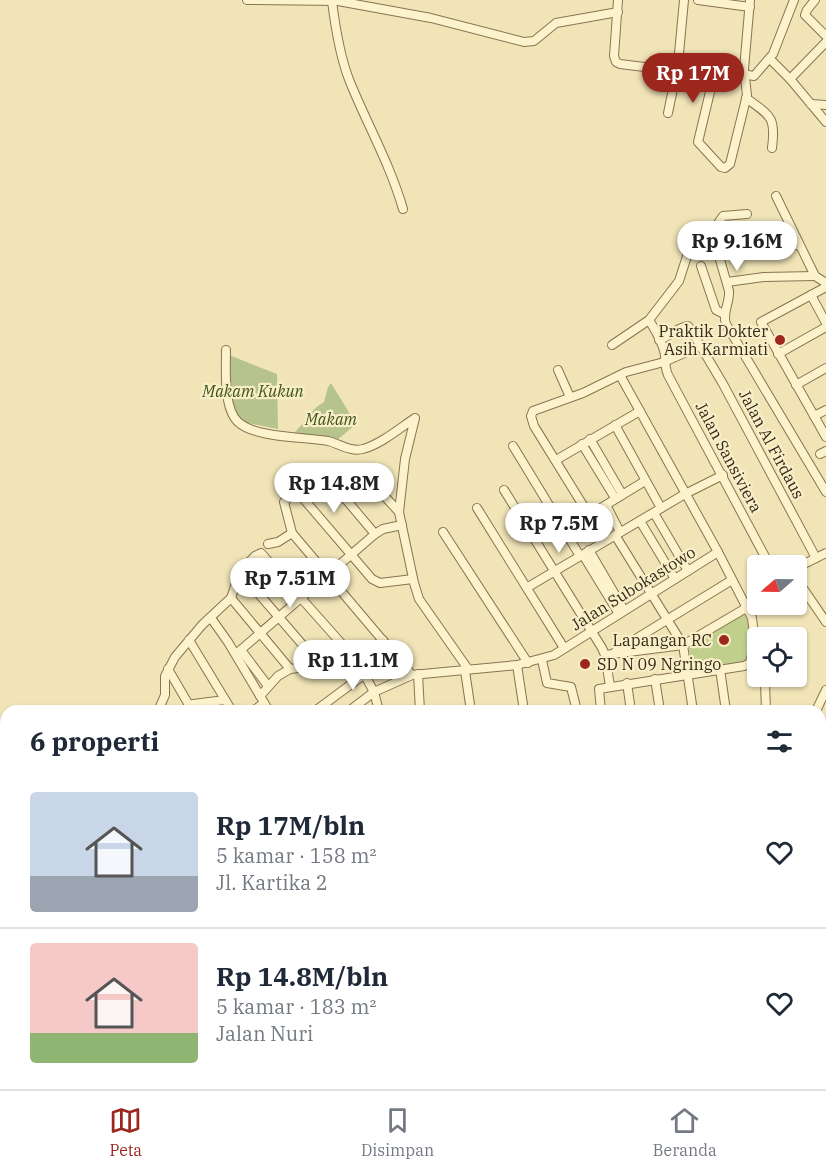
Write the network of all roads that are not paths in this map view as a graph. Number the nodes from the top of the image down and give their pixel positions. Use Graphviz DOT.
graph roads {
  1 [pos="247,0"];
  2 [pos="328,0"];
  3 [pos="618,0"];
  4 [pos="684,0"];
  5 [pos="698,0"];
  6 [pos="794,0"];
  7 [pos="815,0"];
  8 [pos="750,3"];
  9 [pos="618,12"];
  10 [pos="826,36"];
  11 [pos="826,42"];
  12 [pos="772,61"];
  13 [pos="678,68"];
  14 [pos="715,71"];
  15 [pos="744,75"];
  16 [pos="790,79"];
  17 [pos="746,98"];
  18 [pos="811,104"];
  19 [pos="826,105"];
  20 [pos="668,113"];
  21 [pos="826,122"];
  22 [pos="772,148"];
  23 [pos="776,196"];
  24 [pos="403,208"];
  25 [pos="747,213"];
  26 [pos="712,232"];
  27 [pos="794,234"];
  28 [pos="799,245"];
  29 [pos="718,250"];
  30 [pos="701,266"];
  31 [pos="814,276"];
  32 [pos="727,282"];
  33 [pos="826,285"];
  34 [pos="811,295"];
  35 [pos="724,316"];
  36 [pos="649,320"];
  37 [pos="826,325"];
  38 [pos="659,340"];
  39 [pos="612,345"];
  40 [pos="700,346"];
  41 [pos="226,350"];
  42 [pos="778,354"];
  43 [pos="664,362"];
  44 [pos="826,368"];
  45 [pos="558,370"];
  46 [pos="621,377"];
  47 [pos="796,385"];
  48 [pos="570,397"];
  49 [pos="826,410"];
  50 [pos="640,411"];
  51 [pos="814,416"];
  52 [pos="615,425"];
  53 [pos="826,437"];
  54 [pos="590,439"];
  55 [pos="582,444"];
  56 [pos="513,446"];
  57 [pos="556,460"];
  58 [pos="723,475"];
  59 [pos="645,481"];
  60 [pos="377,488"];
  61 [pos="296,490"];
  62 [pos="504,490"];
  63 [pos="826,492"];
  64 [pos="685,494"];
  65 [pos="619,496"];
  66 [pos="606,505"];
  67 [pos="477,508"];
  68 [pos="658,511"];
  69 [pos="399,512"];
  70 [pos="590,515"];
  71 [pos="640,521"];
  72 [pos="402,525"];
  73 [pos="565,530"];
  74 [pos="442,532"];
  75 [pos="292,533"];
  76 [pos="618,533"];
  77 [pos="375,534"];
  78 [pos="268,544"];
  79 [pos="718,552"];
  80 [pos="826,553"];
  81 [pos="584,554"];
  82 [pos="764,555"];
  83 [pos="351,556"];
  84 [pos="816,558"];
  85 [pos="807,562"];
  86 [pos="555,571"];
  87 [pos="688,571"];
  88 [pos="240,572"];
  89 [pos="327,576"];
  90 [pos="413,579"];
  91 [pos="675,579"];
  92 [pos="732,580"];
  93 [pos="528,587"];
  94 [pos="651,594"];
  95 [pos="807,594"];
  96 [pos="302,597"];
  97 [pos="231,598"];
  98 [pos="746,608"];
  99 [pos="622,612"];
  100 [pos="280,616"];
  101 [pos="211,618"];
  102 [pos="667,621"];
  103 [pos="826,622"];
  104 [pos="592,632"];
  105 [pos="260,633"];
  106 [pos="189,640"];
  107 [pos="382,640"];
  108 [pos="683,645"];
  109 [pos="564,648"];
  110 [pos="238,652"];
  111 [pos="609,654"];
  112 [pos="542,660"];
  113 [pos="357,661"];
  114 [pos="528,663"];
  115 [pos="320,665"];
  116 [pos="517,665"];
  117 [pos="168,669"];
  118 [pos="290,669"];
  119 [pos="720,669"];
  120 [pos="467,670"];
  121 [pos="365,674"];
  122 [pos="687,674"];
  123 [pos="415,675"];
  124 [pos="655,679"];
  125 [pos="627,684"];
  126 [pos="610,686"];
  127 [pos="268,687"];
  128 [pos="765,687"];
  129 [pos="826,690"];
  130 [pos="374,692"];
  131 [pos="225,700"];
  132 [pos="265,704"];
  133 [pos="161,705"];
  134 [pos="186,705"];
  135 [pos="201,705"];
  136 [pos="228,705"];
  137 [pos="325,705"];
  138 [pos="356,705"];
  139 [pos="377,705"];
  140 [pos="419,705"];
  141 [pos="470,705"];
  142 [pos="523,705"];
  143 [pos="576,705"];
  144 [pos="600,705"];
  145 [pos="630,705"];
  146 [pos="659,705"];
  147 [pos="692,705"];
  148 [pos="725,705"];
  149 [pos="766,705"];
  150 [pos="819,705"];
  1 -- 2 [label="street"];
  2 -- 9 [label="street"];
  2 -- 24 [label="street"];
  3 -- 9 [label="street"];
  4 -- 13 [label="street"];
  5 -- 8 [label="street"];
  6 -- 12 [label="street"];
  7 -- 10 [label="street"];
  8 -- 15 [label="street"];
  9 -- 13 [label="street"];
  11 -- 16 [label="street"];
  12 -- 15 [label="street"];
  12 -- 16 [label="street"];
  13 -- 14 [label="street"];
  13 -- 20 [label="street"];
  14 -- 15 [label="street"];
  14 -- 17 [label="street"];
  15 -- 17 [label="street"];
  16 -- 18 [label="street"];
  17 -- 22 [label="street"];
  18 -- 19 [label="street"];
  18 -- 21 [label="street"];
  23 -- 27 [label="street"];
  25 -- 26 [label="street"];
  26 -- 29 [label="street"];
  26 -- 36 [label="street"];
  27 -- 28 [label="street"];
  27 -- 29 [label="street"];
  28 -- 29 [label="street"];
  28 -- 31 [label="street"];
  29 -- 32 [label="street"];
  30 -- 35 [label="street"];
  31 -- 32 [label="street"];
  31 -- 33 [label="street"];
  32 -- 35 [label="street"];
  33 -- 34 [label="street"];
  34 -- 37 [label="street"];
  34 -- 42 [label="street"];
  35 -- 63 [label="street"];
  36 -- 38 [label="street, Jalan Sansiviera"];
  36 -- 39 [label="street"];
  37 -- 42 [label="street"];
  38 -- 40 [label="street, Jalan Al Firdaus"];
  38 -- 43 [label="street, Jalan Sansiviera"];
  40 -- 43 [label="street"];
  40 -- 84 [label="street, Jalan Al Firdaus"];
  41 -- 69 [label="street"];
  42 -- 47 [label="street"];
  43 -- 48 [label="street"];
  43 -- 58 [label="street, Jalan Sansiviera"];
  44 -- 47 [label="street"];
  45 -- 48 [label="street"];
  46 -- 50 [label="street"];
  47 -- 51 [label="street"];
  48 -- 57 [label="street"];
  49 -- 51 [label="street"];
  50 -- 52 [label="street"];
  50 -- 64 [label="street"];
  51 -- 53 [label="street"];
  52 -- 54 [label="street"];
  52 -- 59 [label="street"];
  54 -- 55 [label="street"];
  54 -- 65 [label="street"];
  55 -- 57 [label="street"];
  55 -- 65 [label="street"];
  56 -- 73 [label="street"];
  57 -- 70 [label="street"];
  58 -- 64 [label="street"];
  58 -- 82 [label="street, Jalan Sansiviera"];
  59 -- 65 [label="street"];
  59 -- 68 [label="street"];
  60 -- 69 [label="street"];
  61 -- 75 [label="street"];
  61 -- 77 [label="street"];
  61 -- 83 [label="street"];
  62 -- 86 [label="street"];
  64 -- 68 [label="street"];
  64 -- 79 [label="street"];
  65 -- 66 [label="street"];
  66 -- 70 [label="street"];
  66 -- 76 [label="street"];
  67 -- 93 [label="street"];
  68 -- 71 [label="street"];
  68 -- 87 [label="street"];
  69 -- 72 [label="street"];
  70 -- 73 [label="street"];
  71 -- 76 [label="street"];
  71 -- 91 [label="street"];
  72 -- 77 [label="street"];
  72 -- 90 [label="street"];
  73 -- 81 [label="street"];
  74 -- 114 [label="street"];
  75 -- 78 [label="street"];
  75 -- 89 [label="street"];
  76 -- 81 [label="street"];
  76 -- 94 [label="street"];
  77 -- 83 [label="street"];
  79 -- 87 [label="street, Jalan Subokastowo"];
  79 -- 92 [label="street"];
  80 -- 84 [label="street"];
  81 -- 86 [label="street"];
  81 -- 99 [label="street"];
  83 -- 89 [label="street"];
  83 -- 90 [label="street"];
  84 -- 85 [label="street"];
  86 -- 93 [label="street"];
  86 -- 104 [label="street"];
  87 -- 91 [label="street, Jalan Subokastowo"];
  88 -- 96 [label="street"];
  88 -- 97 [label="street"];
  88 -- 100 [label="street"];
  89 -- 96 [label="street"];
  89 -- 107 [label="street"];
  90 -- 120 [label="street"];
  91 -- 94 [label="street, Jalan Subokastowo"];
  92 -- 98 [label="street"];
  92 -- 102 [label="street"];
  93 -- 109 [label="street"];
  94 -- 99 [label="street, Jalan Subokastowo"];
  94 -- 102 [label="street"];
  95 -- 103 [label="street"];
  96 -- 100 [label="street"];
  96 -- 113 [label="street"];
  97 -- 101 [label="street"];
  97 -- 105 [label="street"];
  98 -- 108 [label="street"];
  98 -- 119 [label="street"];
  99 -- 104 [label="street, Jalan Subokastowo"];
  100 -- 105 [label="street"];
  100 -- 115 [label="street"];
  101 -- 106 [label="street"];
  101 -- 110 [label="street"];
  102 -- 108 [label="street"];
  102 -- 111 [label="street"];
  104 -- 109 [label="street, Jalan Subokastowo"];
  104 -- 111 [label="street"];
  105 -- 110 [label="street"];
  105 -- 118 [label="street"];
  106 -- 117 [label="street"];
  106 -- 131 [label="street"];
  107 -- 113 [label="street"];
  107 -- 123 [label="street"];
  108 -- 111 [label="street"];
  108 -- 122 [label="street"];
  109 -- 112 [label="street, Jalan Subokastowo"];
  110 -- 127 [label="street"];
  110 -- 132 [label="street"];
  111 -- 126 [label="street"];
  112 -- 114 [label="street, Jalan Subokastowo"];
  112 -- 143 [label="street"];
  113 -- 115 [label="street"];
  113 -- 121 [label="street"];
  114 -- 116 [label="street, Jalan Subokastowo"];
  115 -- 118 [label="street"];
  116 -- 120 [label="street, Jalan Subokastowo"];
  116 -- 142 [label="street"];
  117 -- 133 [label="street"];
  117 -- 134 [label="street"];
  118 -- 127 [label="street"];
  119 -- 122 [label="street"];
  119 -- 148 [label="street"];
  120 -- 123 [label="street, Jalan Subokastowo"];
  120 -- 141 [label="street"];
  121 -- 130 [label="street"];
  121 -- 137 [label="street"];
  122 -- 124 [label="street"];
  122 -- 147 [label="street"];
  123 -- 130 [label="street, Jalan Subokastowo"];
  123 -- 140 [label="street"];
  124 -- 125 [label="street"];
  124 -- 146 [label="street"];
  125 -- 126 [label="street"];
  125 -- 145 [label="street"];
  126 -- 144 [label="street"];
  127 -- 132 [label="street"];
  128 -- 149 [label="street"];
  129 -- 150 [label="street"];
  130 -- 138 [label="street, Jalan Subokastowo"];
  130 -- 139 [label="street"];
  131 -- 135 [label="street"];
  131 -- 136 [label="street"];
}
